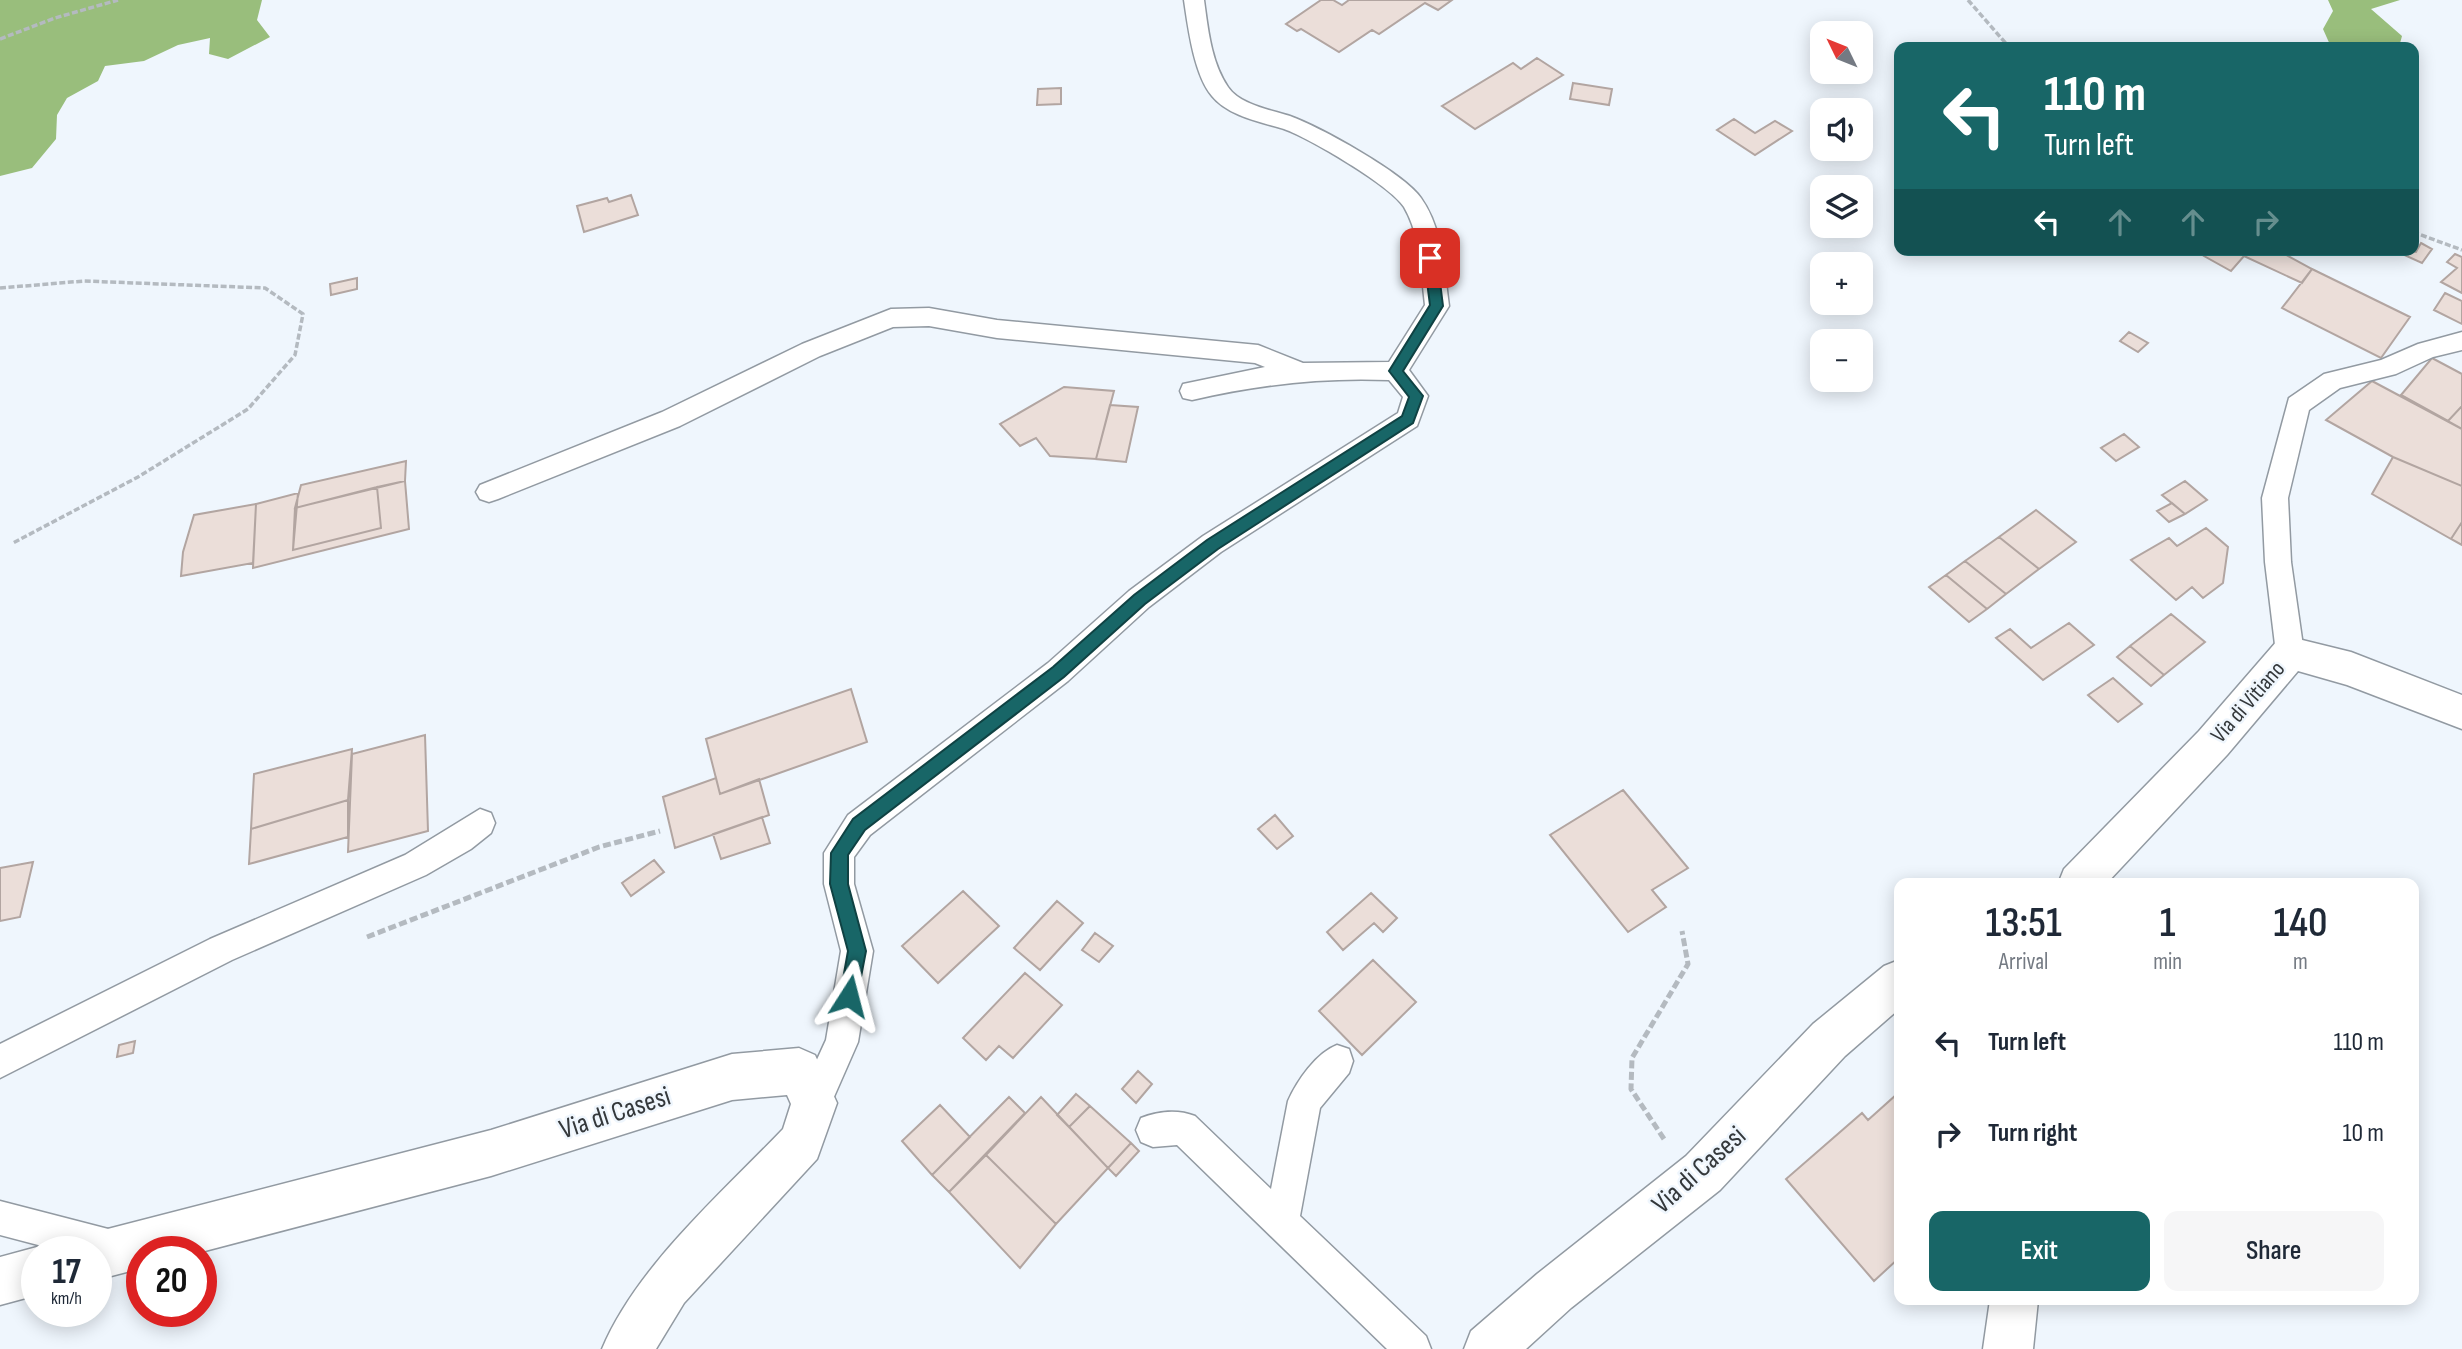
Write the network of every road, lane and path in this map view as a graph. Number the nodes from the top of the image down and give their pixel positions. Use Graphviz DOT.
graph roads {
  1 [pos="118,0"];
  2 [pos="1194,0"];
  3 [pos="1968,0"];
  4 [pos="0,39"];
  5 [pos="2005,42"];
  6 [pos="2419,234"];
  7 [pos="2462,250"];
  8 [pos="0,288"];
  9 [pos="2457,348"];
  10 [pos="1297,371"];
  11 [pos="1396,371"];
  12 [pos="1192,391"];
  13 [pos="489,492"];
  14 [pos="13,543"];
  15 [pos="2290,653"];
  16 [pos="2462,712"];
  17 [pos="481,823"];
  18 [pos="2083,878"];
  19 [pos="1682,931"];
  20 [pos="1894,985"];
  21 [pos="1337,1061"];
  22 [pos="0,1062"];
  23 [pos="814,1104"];
  24 [pos="1153,1130"];
  25 [pos="1703,1173"];
  26 [pos="0,1218"];
  27 [pos="1281,1224"];
  28 [pos="56,1236"];
  29 [pos="112,1252"];
  30 [pos="21,1275"];
  31 [pos="0,1281"];
  32 [pos="2013,1305"];
  33 [pos="628,1349"];
  34 [pos="1413,1349"];
  35 [pos="1489,1349"];
  36 [pos="2008,1349"];
  1 -- 4 [label="path"];
  2 -- 11 [label="lane"];
  3 -- 5 [label="path"];
  6 -- 7 [label="path"];
  8 -- 14 [label="path"];
  9 -- 15 [label="lane"];
  10 -- 11 [label="lane"];
  10 -- 12 [label="lane"];
  10 -- 13 [label="lane"];
  11 -- 23 [label="lane"];
  15 -- 16 [label="street, Via di Vitiano"];
  15 -- 18 [label="street, Via di Vitiano"];
  17 -- 22 [label="lane"];
  19 -- 25 [label="path"];
  20 -- 25 [label="street, Via di Casesi"];
  21 -- 27 [label="lane"];
  23 -- 29 [label="street, Via di Casesi"];
  23 -- 33 [label="street"];
  24 -- 27 [label="lane"];
  25 -- 35 [label="street, Via di Casesi"];
  26 -- 28 [label="lane"];
  27 -- 34 [label="lane"];
  30 -- 31 [label="street"];
  32 -- 36 [label="street"];
}
